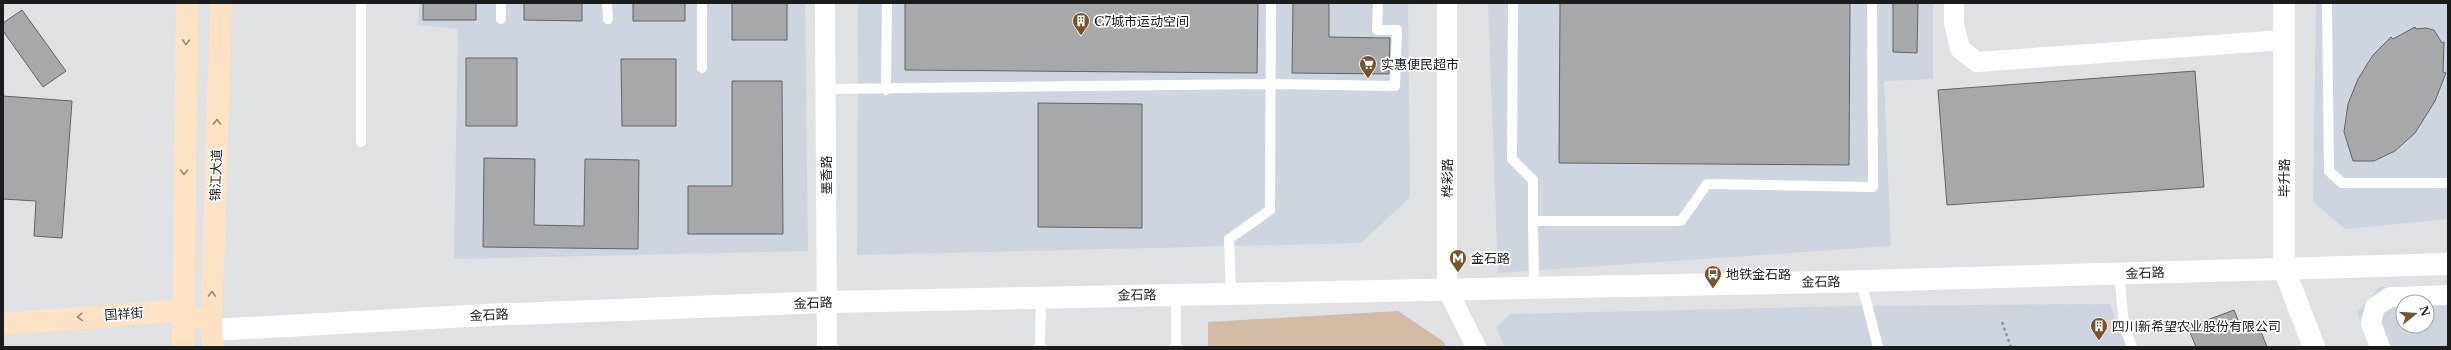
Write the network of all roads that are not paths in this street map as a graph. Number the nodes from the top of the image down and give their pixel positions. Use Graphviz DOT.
graph roads {
  1 [pos="187,3"];
  2 [pos="221,3"];
  3 [pos="361,3"];
  4 [pos="501,3"];
  5 [pos="608,3"];
  6 [pos="702,3"];
  7 [pos="825,3"];
  8 [pos="887,3"];
  9 [pos="1271,3"];
  10 [pos="1378,3"];
  11 [pos="1447,3"];
  12 [pos="1514,3"];
  13 [pos="1872,3"];
  14 [pos="1954,3"];
  15 [pos="2284,3"];
  16 [pos="2327,3"];
  17 [pos="501,19"];
  18 [pos="608,19"];
  19 [pos="2284,40"];
  20 [pos="702,68"];
  21 [pos="1271,84"];
  22 [pos="826,89"];
  23 [pos="886,90"];
  24 [pos="361,142"];
  25 [pos="2448,182"];
  26 [pos="1533,221"];
  27 [pos="2448,264"];
  28 [pos="2284,269"];
  29 [pos="2119,274"];
  30 [pos="1861,282"];
  31 [pos="1534,287"];
  32 [pos="1448,289"];
  33 [pos="1231,293"];
  34 [pos="1176,294"];
  35 [pos="2448,296"];
  36 [pos="1041,297"];
  37 [pos="826,302"];
  38 [pos="182,310"];
  39 [pos="3,324"];
  40 [pos="212,338"];
  41 [pos="183,347"];
  42 [pos="187,347"];
  43 [pos="827,347"];
  44 [pos="1040,347"];
  45 [pos="1176,347"];
  46 [pos="1476,347"];
  47 [pos="1878,347"];
  48 [pos="2132,347"];
  49 [pos="2314,347"];
  50 [pos="2380,347"];
  1 -- 38 [label="main road, one-way"];
  40 -- 2 [label="main road, 锦江大道, one-way"];
  3 -- 24 [label="lane"];
  4 -- 17 [label="lane"];
  5 -- 18 [label="lane"];
  6 -- 20 [label="lane"];
  7 -- 22 [label="street, 墨香路"];
  8 -- 23 [label="lane"];
  9 -- 21 [label="lane"];
  10 -- 21 [label="lane"];
  11 -- 32 [label="street, 桦彩路"];
  12 -- 26 [label="lane"];
  13 -- 26 [label="lane"];
  14 -- 19 [label="street"];
  15 -- 19 [label="street, 毕升路"];
  16 -- 25 [label="lane"];
  19 -- 28 [label="street, 毕升路"];
  21 -- 23 [label="lane"];
  21 -- 33 [label="lane"];
  22 -- 23 [label="lane"];
  22 -- 37 [label="street, 墨香路"];
  26 -- 31 [label="lane"];
  27 -- 28 [label="street, 金石路"];
  28 -- 29 [label="street, 金石路"];
  28 -- 49 [label="street, 毕升路"];
  29 -- 30 [label="street, 金石路"];
  29 -- 48 [label="lane"];
  30 -- 31 [label="street, 金石路"];
  30 -- 47 [label="lane"];
  31 -- 32 [label="street, 金石路"];
  32 -- 33 [label="street, 金石路"];
  32 -- 46 [label="street, 桦彩路"];
  33 -- 34 [label="street, 金石路"];
  34 -- 36 [label="street, 金石路"];
  34 -- 45 [label="lane"];
  35 -- 50 [label="street"];
  36 -- 37 [label="street, 金石路"];
  36 -- 44 [label="lane"];
  37 -- 40 [label="street, 金石路"];
  37 -- 43 [label="street, 墨香路"];
  38 -- 39 [label="main road, 国祥街, one-way"];
  38 -- 40 [label="main road"];
  38 -- 41 [label="main road"];
  40 -- 42 [label="main road"];
}
